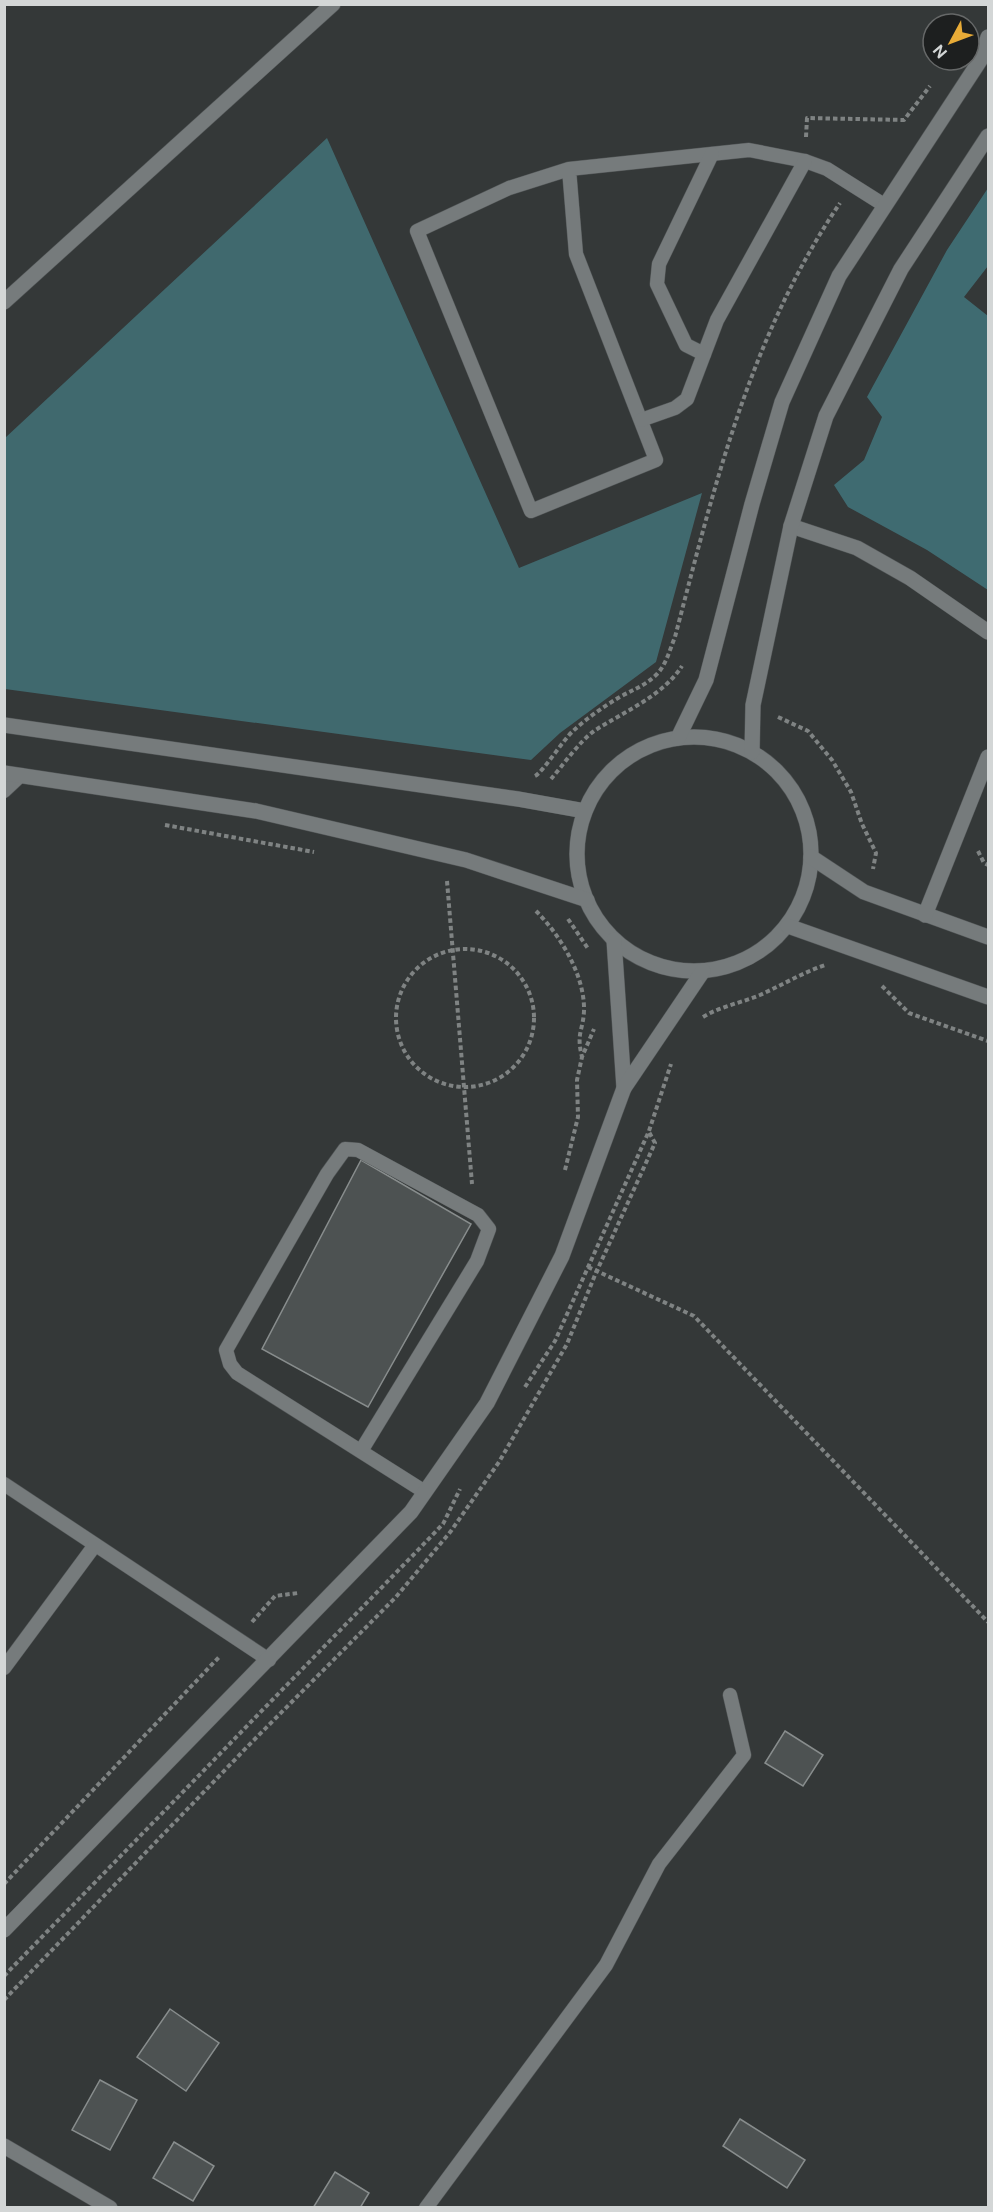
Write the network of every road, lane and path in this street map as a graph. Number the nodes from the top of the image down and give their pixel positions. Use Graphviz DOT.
graph roads {
  1 [pos="333,4"];
  2 [pos="988,37"];
  3 [pos="930,86"];
  4 [pos="988,136"];
  5 [pos="712,154"];
  6 [pos="805,161"];
  7 [pos="569,169"];
  8 [pos="852,185"];
  9 [pos="884,206"];
  10 [pos="4,302"];
  11 [pos="704,354"];
  12 [pos="641,420"];
  13 [pos="791,526"];
  14 [pos="988,632"];
  15 [pos="662,687"];
  16 [pos="753,705"];
  17 [pos="4,724"];
  18 [pos="678,738"];
  19 [pos="752,752"];
  20 [pos="988,757"];
  21 [pos="4,773"];
  22 [pos="21,776"];
  23 [pos="529,779"];
  24 [pos="549,780"];
  25 [pos="4,790"];
  26 [pos="585,811"];
  27 [pos="156,823"];
  28 [pos="978,850"];
  29 [pos="319,853"];
  30 [pos="812,857"];
  31 [pos="988,865"];
  32 [pos="454,878"];
  33 [pos="864,892"];
  34 [pos="587,900"];
  35 [pos="535,910"];
  36 [pos="925,915"];
  37 [pos="567,916"];
  38 [pos="788,926"];
  39 [pos="988,937"];
  40 [pos="614,940"];
  41 [pos="452,951"];
  42 [pos="591,961"];
  43 [pos="835,961"];
  44 [pos="703,972"];
  45 [pos="876,984"];
  46 [pos="988,997"];
  47 [pos="701,1017"];
  48 [pos="595,1019"];
  49 [pos="988,1041"];
  50 [pos="674,1056"];
  51 [pos="582,1057"];
  52 [pos="464,1087"];
  53 [pos="624,1088"];
  54 [pos="649,1131"];
  55 [pos="563,1178"];
  56 [pos="472,1191"];
  57 [pos="588,1268"];
  58 [pos="362,1451"];
  59 [pos="4,1484"];
  60 [pos="425,1492"];
  61 [pos="95,1545"];
  62 [pos="988,1622"];
  63 [pos="237,1639"];
  64 [pos="269,1660"];
  65 [pos="4,1668"];
  66 [pos="730,1695"];
  67 [pos="4,1884"];
  68 [pos="4,1930"];
  69 [pos="4,2146"];
  70 [pos="110,2208"];
  71 [pos="426,2208"];
  1 -- 10 [label="street"];
  2 -- 9 [label="street"];
  3 -- 6 [label="path"];
  4 -- 13 [label="street"];
  5 -- 6 [label="lane"];
  5 -- 7 [label="lane"];
  5 -- 11 [label="lane"];
  6 -- 8 [label="lane"];
  6 -- 11 [label="lane"];
  7 -- 12 [label="lane"];
  7 -- 12 [label="lane"];
  8 -- 9 [label="lane"];
  8 -- 23 [label="path"];
  9 -- 18 [label="street"];
  11 -- 12 [label="lane"];
  13 -- 14 [label="street"];
  13 -- 16 [label="street"];
  15 -- 24 [label="path"];
  16 -- 19 [label="street"];
  16 -- 33 [label="path"];
  17 -- 26 [label="street"];
  18 -- 19 [label="street"];
  18 -- 26 [label="street"];
  19 -- 30 [label="street"];
  20 -- 36 [label="street"];
  21 -- 22 [label="street"];
  22 -- 25 [label="lane"];
  22 -- 34 [label="street"];
  26 -- 34 [label="street"];
  27 -- 29 [label="path"];
  28 -- 31 [label="path"];
  30 -- 33 [label="street"];
  30 -- 38 [label="street"];
  32 -- 41 [label="path"];
  33 -- 36 [label="street"];
  34 -- 40 [label="street"];
  35 -- 51 [label="path"];
  36 -- 39 [label="street"];
  37 -- 42 [label="path"];
  38 -- 44 [label="street"];
  38 -- 46 [label="street"];
  40 -- 44 [label="street"];
  40 -- 53 [label="street"];
  41 -- 52 [label="path"];
  41 -- 52 [label="path"];
  41 -- 52 [label="path"];
  43 -- 47 [label="path"];
  44 -- 53 [label="street"];
  45 -- 49 [label="path"];
  48 -- 51 [label="path"];
  50 -- 54 [label="path"];
  51 -- 55 [label="path"];
  52 -- 56 [label="path"];
  53 -- 60 [label="street"];
  57 -- 62 [label="path"];
  58 -- 58 [label="lane"];
  58 -- 60 [label="lane"];
  59 -- 61 [label="lane"];
  60 -- 64 [label="street"];
  61 -- 63 [label="lane"];
  61 -- 65 [label="lane"];
  63 -- 64 [label="lane"];
  63 -- 67 [label="path"];
  64 -- 68 [label="street"];
  66 -- 71 [label="lane"];
  69 -- 70 [label="street"];
}
